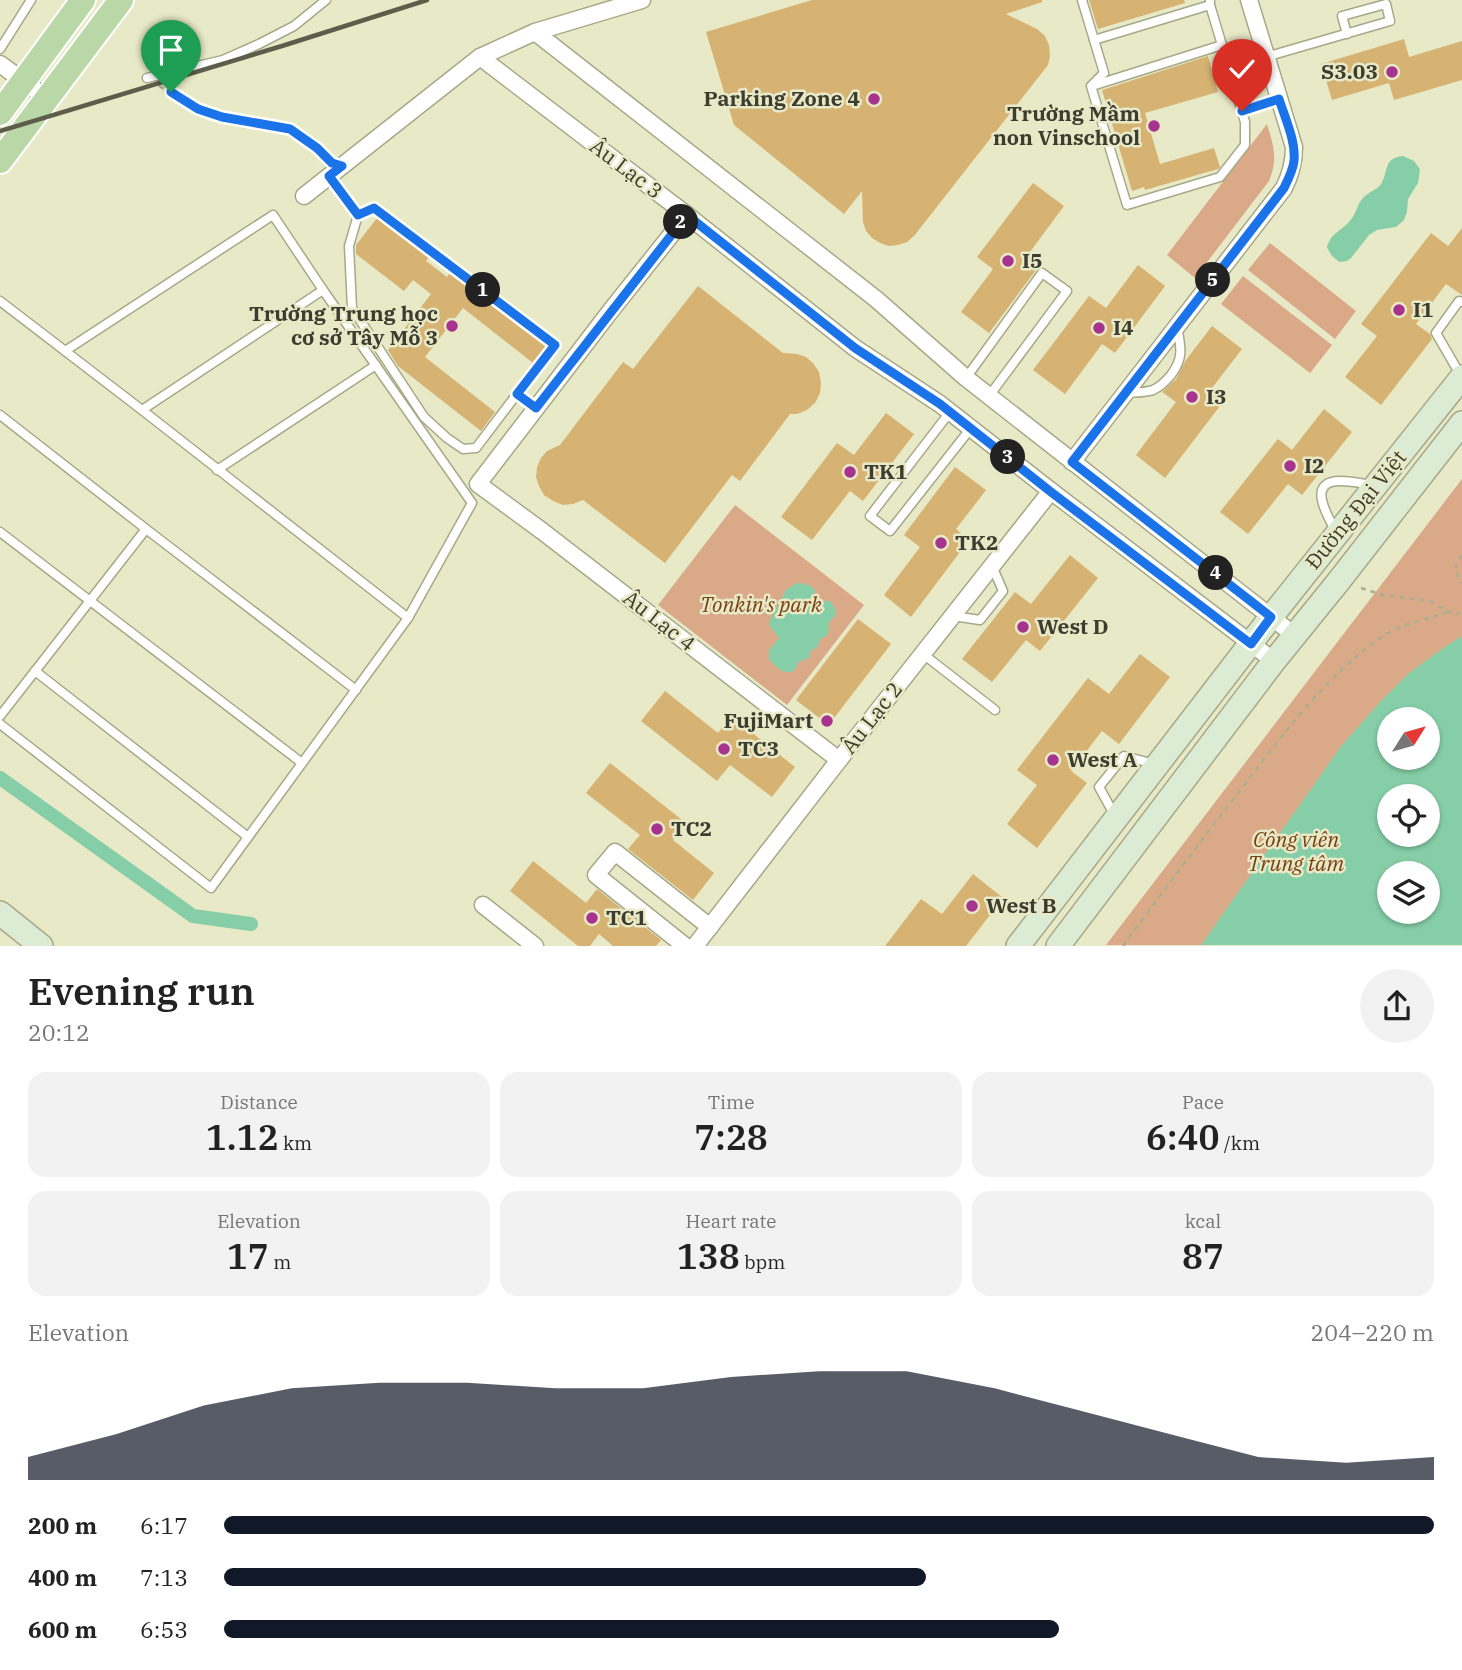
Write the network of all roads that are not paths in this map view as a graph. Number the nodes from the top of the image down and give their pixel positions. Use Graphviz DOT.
graph roads {
  1 [pos="31,0"];
  2 [pos="83,0"];
  3 [pos="121,0"];
  4 [pos="326,0"];
  5 [pos="642,0"];
  6 [pos="1082,0"];
  7 [pos="1249,0"];
  8 [pos="1210,2"];
  9 [pos="535,32"];
  10 [pos="1347,34"];
  11 [pos="1094,40"];
  12 [pos="1222,45"];
  13 [pos="0,49"];
  14 [pos="480,57"];
  15 [pos="1267,57"];
  16 [pos="0,64"];
  17 [pos="147,78"];
  18 [pos="23,81"];
  19 [pos="1091,86"];
  20 [pos="46,98"];
  21 [pos="1279,99"];
  22 [pos="1242,111"];
  23 [pos="0,113"];
  24 [pos="0,161"];
  25 [pos="335,168"];
  26 [pos="304,196"];
  27 [pos="358,215"];
  28 [pos="687,215"];
  29 [pos="323,290"];
  30 [pos="0,301"];
  31 [pos="1462,302"];
  32 [pos="1177,327"];
  33 [pos="65,351"];
  34 [pos="376,365"];
  35 [pos="1462,377"];
  36 [pos="966,378"];
  37 [pos="1125,393"];
  38 [pos="517,394"];
  39 [pos="989,396"];
  40 [pos="536,408"];
  41 [pos="142,410"];
  42 [pos="950,412"];
  43 [pos="0,415"];
  44 [pos="1462,423"];
  45 [pos="971,428"];
  46 [pos="1072,462"];
  47 [pos="217,470"];
  48 [pos="1375,486"];
  49 [pos="1051,492"];
  50 [pos="146,529"];
  51 [pos="0,532"];
  52 [pos="1337,534"];
  53 [pos="992,566"];
  54 [pos="89,600"];
  55 [pos="953,616"];
  56 [pos="1271,617"];
  57 [pos="408,618"];
  58 [pos="1294,635"];
  59 [pos="1251,644"];
  60 [pos="923,654"];
  61 [pos="1274,661"];
  62 [pos="35,671"];
  63 [pos="356,690"];
  64 [pos="995,710"];
  65 [pos="0,716"];
  66 [pos="0,724"];
  67 [pos="839,760"];
  68 [pos="302,764"];
  69 [pos="1158,764"];
  70 [pos="1116,819"];
  71 [pos="248,837"];
  72 [pos="482,905"];
  73 [pos="0,913"];
  74 [pos="710,927"];
  75 [pos="28,938"];
  76 [pos="535,946"];
  77 [pos="685,946"];
  78 [pos="695,946"];
  79 [pos="1018,946"];
  80 [pos="1058,946"];
  1 -- 13 [label="lane"];
  2 -- 18 [label="main road"];
  3 -- 20 [label="main road"];
  4 -- 17 [label="lane"];
  5 -- 9 [label="street"];
  6 -- 11 [label="lane"];
  7 -- 15 [label="street"];
  8 -- 11 [label="lane"];
  8 -- 12 [label="lane"];
  9 -- 14 [label="street"];
  9 -- 36 [label="street"];
  10 -- 10 [label="lane"];
  10 -- 15 [label="lane"];
  11 -- 19 [label="lane"];
  12 -- 19 [label="lane"];
  12 -- 22 [label="lane"];
  14 -- 25 [label="street"];
  14 -- 28 [label="street, Âu Lạc 3"];
  15 -- 21 [label="street"];
  16 -- 18 [label="street"];
  18 -- 20 [label="street"];
  18 -- 23 [label="main road"];
  19 -- 22 [label="lane"];
  20 -- 24 [label="main road"];
  21 -- 22 [label="lane"];
  21 -- 32 [label="street"];
  25 -- 26 [label="street"];
  25 -- 27 [label="lane"];
  27 -- 38 [label="lane"];
  27 -- 38 [label="lane"];
  28 -- 40 [label="street"];
  28 -- 42 [label="street, Âu Lạc 3"];
  29 -- 33 [label="lane"];
  29 -- 34 [label="lane"];
  29 -- 41 [label="lane"];
  30 -- 33 [label="lane"];
  31 -- 35 [label="lane"];
  32 -- 37 [label="street"];
  32 -- 37 [label="lane"];
  33 -- 41 [label="lane"];
  34 -- 47 [label="lane"];
  34 -- 57 [label="lane"];
  35 -- 48 [label="street, Đường Đại Việt"];
  36 -- 39 [label="street"];
  36 -- 39 [label="lane"];
  37 -- 46 [label="street"];
  38 -- 40 [label="lane"];
  39 -- 46 [label="street"];
  40 -- 67 [label="street, Âu Lạc 4"];
  41 -- 47 [label="lane"];
  42 -- 45 [label="street, Âu Lạc 3"];
  42 -- 45 [label="lane"];
  43 -- 50 [label="lane"];
  44 -- 58 [label="street, Đường Đại Việt"];
  45 -- 49 [label="street, Âu Lạc 3"];
  46 -- 56 [label="street"];
  47 -- 57 [label="lane"];
  48 -- 52 [label="street, Đường Đại Việt"];
  48 -- 52 [label="lane"];
  49 -- 53 [label="street, Âu Lạc 2"];
  49 -- 59 [label="street, Âu Lạc 3"];
  50 -- 54 [label="lane"];
  50 -- 63 [label="lane"];
  51 -- 54 [label="lane"];
  52 -- 56 [label="street, Đường Đại Việt"];
  53 -- 55 [label="street, Âu Lạc 2"];
  53 -- 55 [label="lane"];
  54 -- 62 [label="lane"];
  54 -- 68 [label="lane"];
  55 -- 60 [label="street, Âu Lạc 2"];
  56 -- 58 [label="street"];
  56 -- 59 [label="street, Đường Đại Việt"];
  57 -- 63 [label="lane"];
  58 -- 61 [label="street, Đường Đại Việt"];
  59 -- 61 [label="street, Âu Lạc 3"];
  59 -- 69 [label="street, Đường Đại Việt"];
  60 -- 64 [label="lane"];
  60 -- 67 [label="street, Âu Lạc 2"];
  61 -- 80 [label="street, Đường Đại Việt"];
  62 -- 65 [label="lane"];
  62 -- 71 [label="lane"];
  63 -- 68 [label="lane"];
  66 -- 71 [label="lane"];
  67 -- 74 [label="street, Âu Lạc 2"];
  68 -- 71 [label="lane"];
  69 -- 70 [label="street, Đường Đại Việt"];
  69 -- 70 [label="lane"];
  70 -- 79 [label="street, Đường Đại Việt"];
  72 -- 76 [label="street"];
  73 -- 75 [label="street"];
  74 -- 77 [label="street"];
  74 -- 78 [label="street, Âu Lạc 2"];
}
